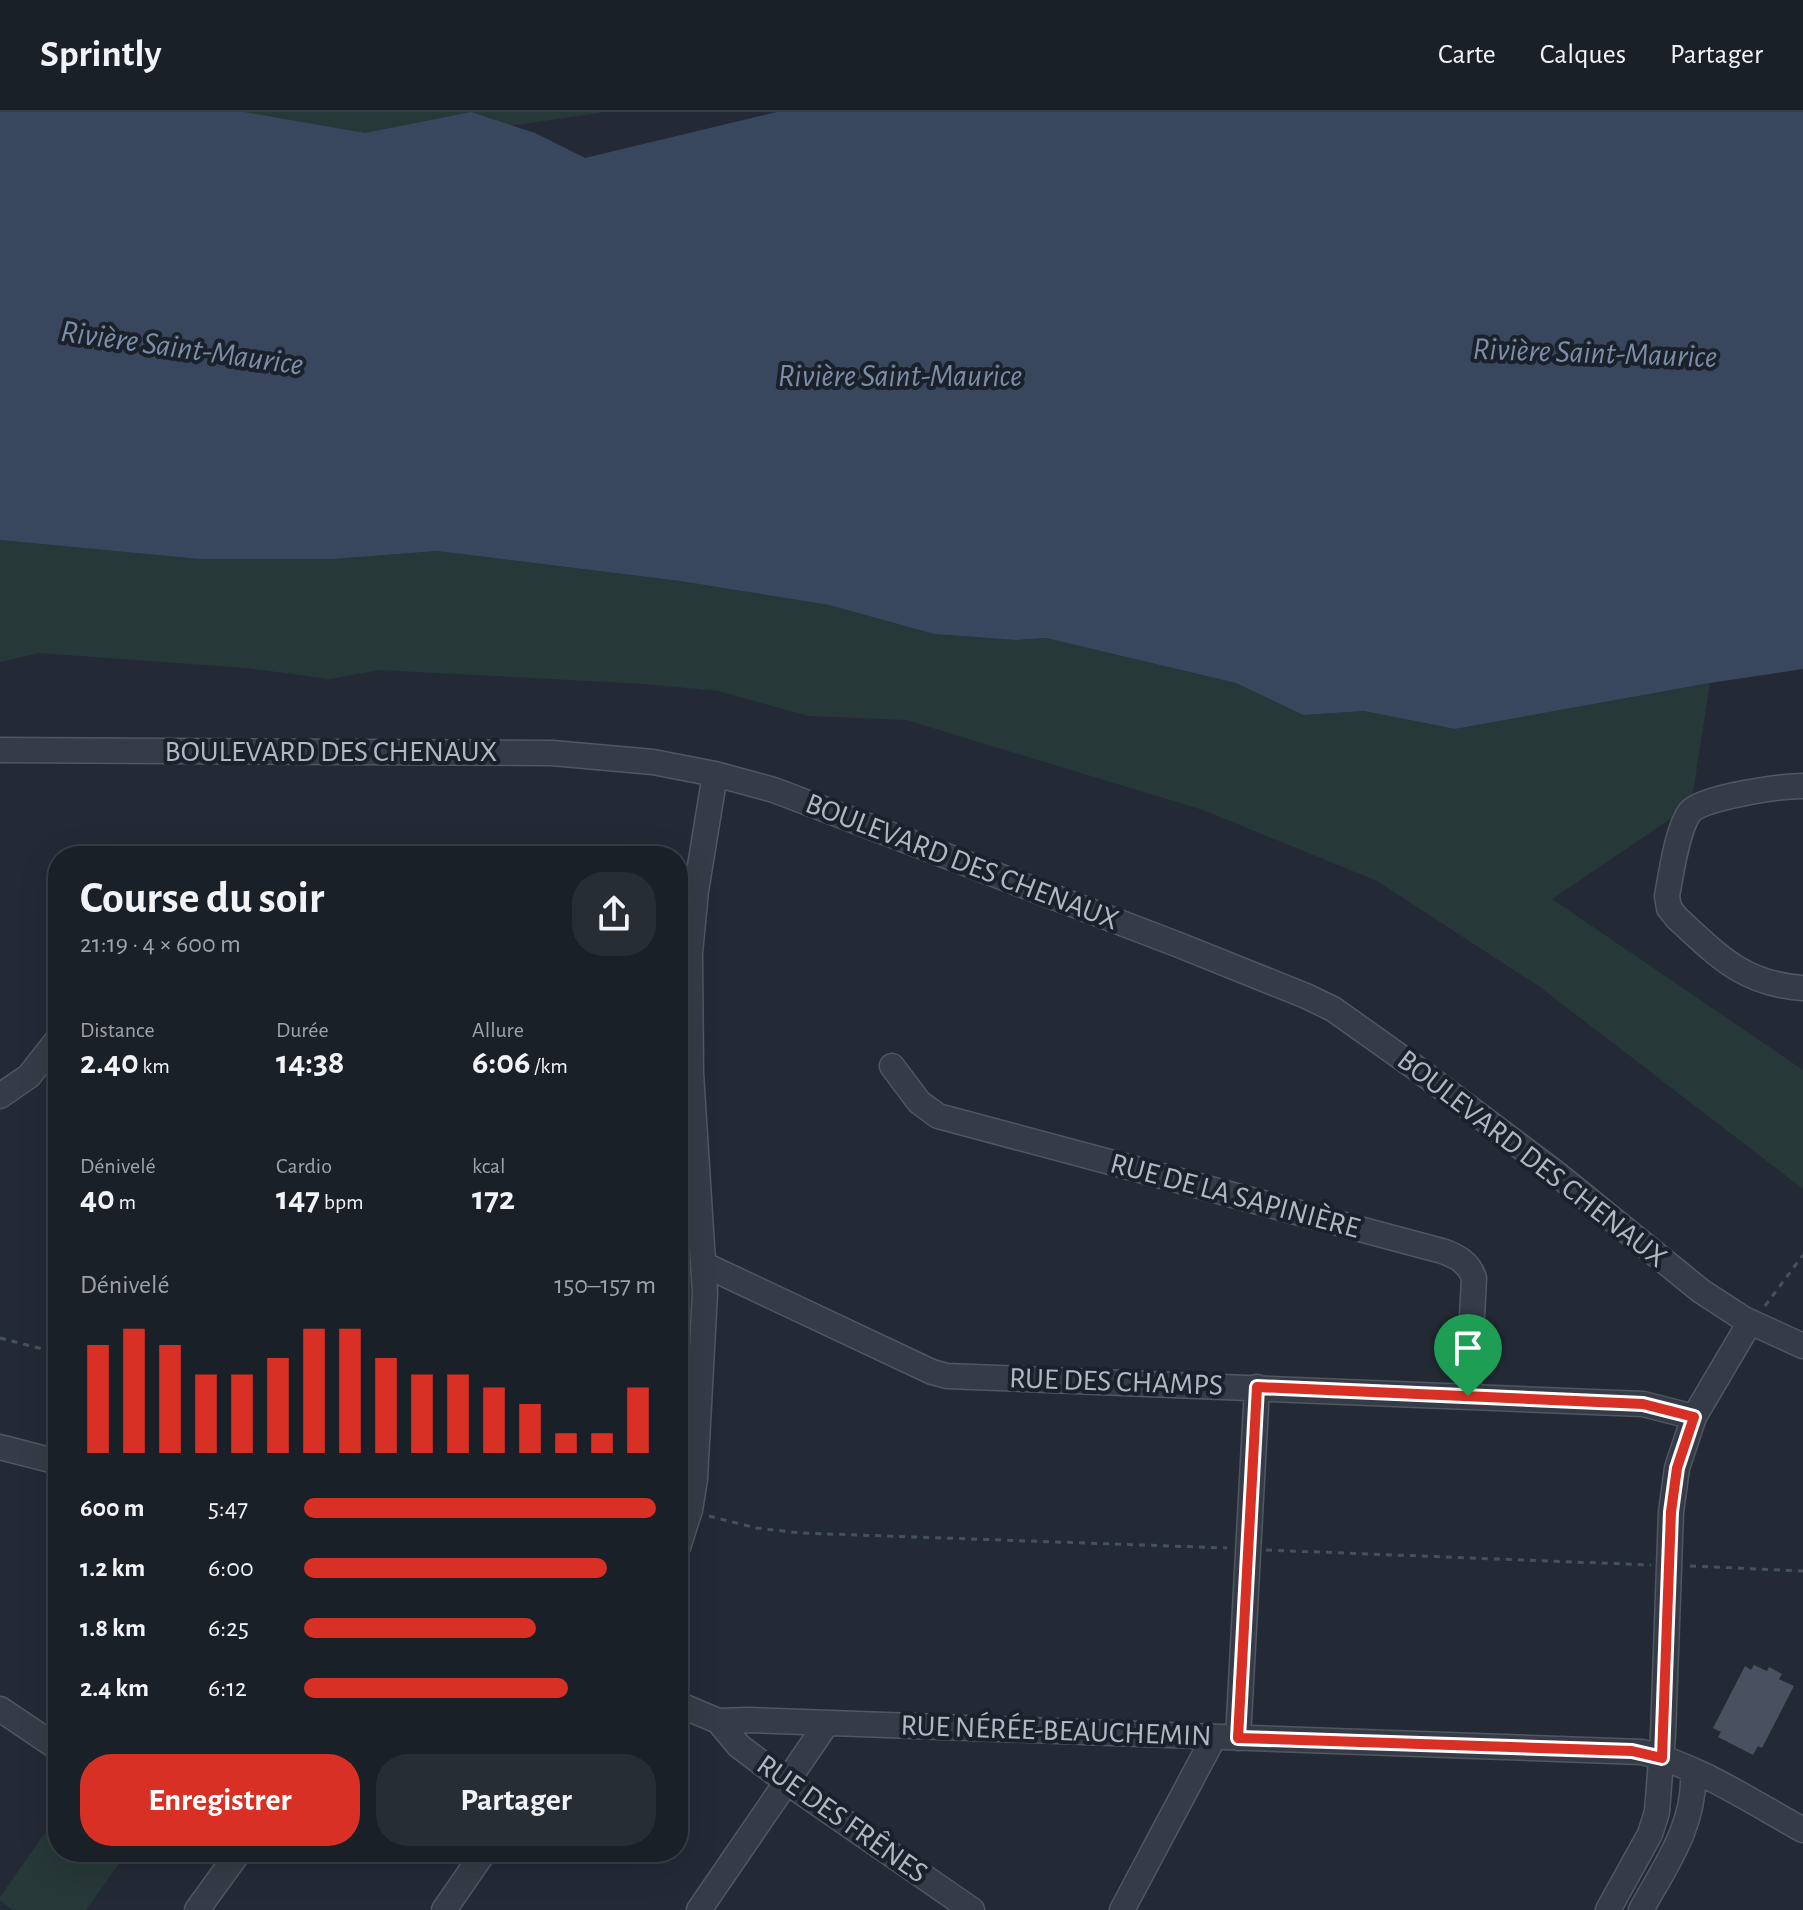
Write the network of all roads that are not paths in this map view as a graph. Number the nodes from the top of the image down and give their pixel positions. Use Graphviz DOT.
graph roads {
  1 [pos="0,750"];
  2 [pos="715,774"];
  3 [pos="1803,786"];
  4 [pos="1803,988"];
  5 [pos="48,1052"];
  6 [pos="892,1066"];
  7 [pos="0,1096"];
  8 [pos="705,1265"];
  9 [pos="1750,1322"];
  10 [pos="1803,1346"];
  11 [pos="1257,1387"];
  12 [pos="1468,1396"];
  13 [pos="1694,1417"];
  14 [pos="0,1447"];
  15 [pos="48,1459"];
  16 [pos="688,1516"];
  17 [pos="688,1708"];
  18 [pos="0,1709"];
  19 [pos="718,1721"];
  20 [pos="827,1723"];
  21 [pos="1226,1738"];
  22 [pos="48,1741"];
  23 [pos="1662,1758"];
  24 [pos="1693,1771"];
  25 [pos="788,1783"];
  26 [pos="1803,1830"];
  27 [pos="232,1862"];
  28 [pos="477,1862"];
  29 [pos="197,1910"];
  30 [pos="444,1910"];
  31 [pos="699,1910"];
  32 [pos="972,1910"];
  33 [pos="1122,1910"];
  34 [pos="1608,1910"];
  35 [pos="1641,1910"];
  1 -- 2 [label="street, BOULEVARD DES CHENAUX"];
  2 -- 8 [label="street"];
  2 -- 9 [label="street, BOULEVARD DES CHENAUX"];
  3 -- 4 [label="street"];
  5 -- 7 [label="street"];
  6 -- 12 [label="street, RUE DE LA SAPINIÈRE"];
  8 -- 11 [label="street, RUE DES CHAMPS"];
  8 -- 16 [label="street"];
  9 -- 10 [label="street, BOULEVARD DES CHENAUX"];
  9 -- 13 [label="street"];
  11 -- 12 [label="street, RUE DES CHAMPS"];
  11 -- 21 [label="street"];
  12 -- 13 [label="street, RUE DES CHAMPS"];
  13 -- 23 [label="street"];
  14 -- 15 [label="street"];
  17 -- 19 [label="street, RUE NÉRÉE-BEAUCHEMIN"];
  18 -- 22 [label="street"];
  19 -- 20 [label="street, RUE NÉRÉE-BEAUCHEMIN"];
  19 -- 25 [label="street, RUE DES FRÊNES"];
  20 -- 21 [label="street, RUE NÉRÉE-BEAUCHEMIN"];
  20 -- 25 [label="street"];
  21 -- 23 [label="street, RUE NÉRÉE-BEAUCHEMIN"];
  21 -- 33 [label="street"];
  23 -- 24 [label="street, RUE NÉRÉE-BEAUCHEMIN"];
  23 -- 34 [label="street"];
  24 -- 26 [label="street, RUE NÉRÉE-BEAUCHEMIN"];
  24 -- 35 [label="street"];
  25 -- 31 [label="street"];
  25 -- 32 [label="street, RUE DES FRÊNES"];
  27 -- 29 [label="street"];
  28 -- 30 [label="street"];
}
